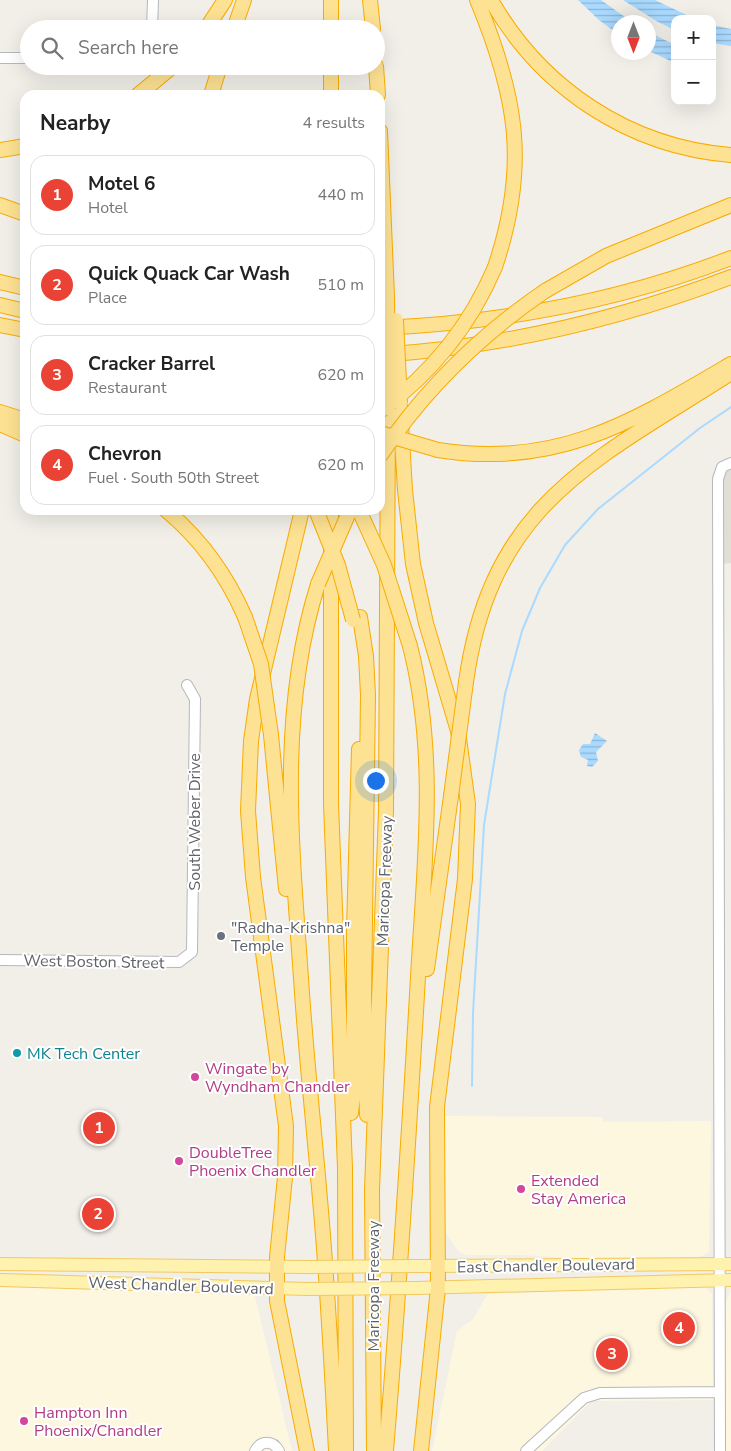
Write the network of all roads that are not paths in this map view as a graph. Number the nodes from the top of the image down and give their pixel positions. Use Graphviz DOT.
graph roads {
  1 [pos="153,0"];
  2 [pos="226,0"];
  3 [pos="244,0"];
  4 [pos="331,0"];
  5 [pos="370,0"];
  6 [pos="477,0"];
  7 [pos="490,0"];
  8 [pos="152,20"];
  9 [pos="212,20"];
  10 [pos="237,20"];
  11 [pos="331,20"];
  12 [pos="372,20"];
  13 [pos="0,58"];
  14 [pos="20,58"];
  15 [pos="162,75"];
  16 [pos="217,75"];
  17 [pos="331,75"];
  18 [pos="377,75"];
  19 [pos="144,90"];
  20 [pos="213,90"];
  21 [pos="331,90"];
  22 [pos="378,90"];
  23 [pos="20,147"];
  24 [pos="0,150"];
  25 [pos="731,155"];
  26 [pos="0,205"];
  27 [pos="731,205"];
  28 [pos="20,212"];
  29 [pos="385,235"];
  30 [pos="731,258"];
  31 [pos="731,278"];
  32 [pos="0,282"];
  33 [pos="20,287"];
  34 [pos="0,297"];
  35 [pos="20,302"];
  36 [pos="0,306"];
  37 [pos="20,310"];
  38 [pos="0,325"];
  39 [pos="385,328"];
  40 [pos="20,329"];
  41 [pos="385,354"];
  42 [pos="731,364"];
  43 [pos="731,373"];
  44 [pos="389,408"];
  45 [pos="0,412"];
  46 [pos="20,418"];
  47 [pos="0,424"];
  48 [pos="20,433"];
  49 [pos="385,434"];
  50 [pos="385,449"];
  51 [pos="727,465"];
  52 [pos="171,515"];
  53 [pos="301,515"];
  54 [pos="318,515"];
  55 [pos="327,515"];
  56 [pos="331,515"];
  57 [pos="348,515"];
  58 [pos="360,515"];
  59 [pos="187,685"];
  60 [pos="186,958"];
  61 [pos="0,960"];
  62 [pos="305,1041"];
  63 [pos="416,1044"];
  64 [pos="345,1168"];
  65 [pos="372,1190"];
  66 [pos="0,1264"];
  67 [pos="725,1264"];
  68 [pos="438,1266"];
  69 [pos="277,1267"];
  70 [pos="360,1267"];
  71 [pos="0,1280"];
  72 [pos="725,1280"];
  73 [pos="362,1288"];
  74 [pos="438,1288"];
  75 [pos="277,1289"];
  76 [pos="719,1392"];
  77 [pos="255,1451"];
  78 [pos="279,1451"];
  79 [pos="307,1451"];
  80 [pos="336,1451"];
  81 [pos="346,1451"];
  82 [pos="374,1451"];
  83 [pos="386,1451"];
  84 [pos="421,1451"];
  85 [pos="526,1451"];
  86 [pos="720,1451"];
  1 -- 8 [label="street"];
  2 -- 9 [label="highway"];
  3 -- 10 [label="highway"];
  4 -- 11 [label="highway"];
  5 -- 12 [label="highway"];
  6 -- 44 [label="highway, bridge"];
  7 -- 25 [label="highway"];
  13 -- 14 [label="street"];
  15 -- 19 [label="highway"];
  16 -- 20 [label="highway"];
  17 -- 21 [label="highway"];
  18 -- 22 [label="highway"];
  23 -- 24 [label="highway"];
  26 -- 28 [label="highway"];
  27 -- 50 [label="highway, bridge"];
  29 -- 44 [label="highway, Maricopa Freeway, bridge"];
  30 -- 39 [label="highway"];
  31 -- 41 [label="highway"];
  32 -- 33 [label="highway"];
  34 -- 35 [label="highway"];
  36 -- 37 [label="highway"];
  38 -- 40 [label="highway"];
  42 -- 49 [label="highway, bridge"];
  43 -- 63 [label="highway, bridge"];
  44 -- 65 [label="highway, Maricopa Freeway"];
  44 -- 68 [label="highway"];
  45 -- 46 [label="highway"];
  47 -- 48 [label="highway"];
  51 -- 67 [label="street"];
  52 -- 62 [label="highway, bridge"];
  53 -- 69 [label="highway"];
  54 -- 64 [label="highway, bridge"];
  55 -- 65 [label="highway"];
  56 -- 64 [label="highway, Maricopa Freeway"];
  57 -- 62 [label="highway, bridge"];
  58 -- 63 [label="highway, bridge"];
  59 -- 60 [label="street, South Weber Drive"];
  60 -- 61 [label="street, West Boston Street"];
  62 -- 80 [label="highway"];
  63 -- 83 [label="highway"];
  64 -- 81 [label="highway, Maricopa Freeway"];
  65 -- 82 [label="highway, Maricopa Freeway"];
  66 -- 69 [label="main road, West Chandler Boulevard"];
  67 -- 68 [label="main road, East Chandler Boulevard"];
  67 -- 72 [label="street"];
  68 -- 70 [label="main road, East Chandler Boulevard, bridge"];
  68 -- 74 [label="highway"];
  69 -- 70 [label="main road, West Chandler Boulevard, bridge"];
  69 -- 75 [label="highway"];
  71 -- 75 [label="main road, West Chandler Boulevard"];
  72 -- 74 [label="main road, East Chandler Boulevard"];
  72 -- 76 [label="street"];
  73 -- 74 [label="main road, East Chandler Boulevard, bridge"];
  73 -- 75 [label="main road, West Chandler Boulevard, bridge"];
  74 -- 84 [label="highway"];
  75 -- 79 [label="highway"];
  76 -- 85 [label="street"];
  76 -- 86 [label="street"];
  77 -- 78 [label="street"];
}
